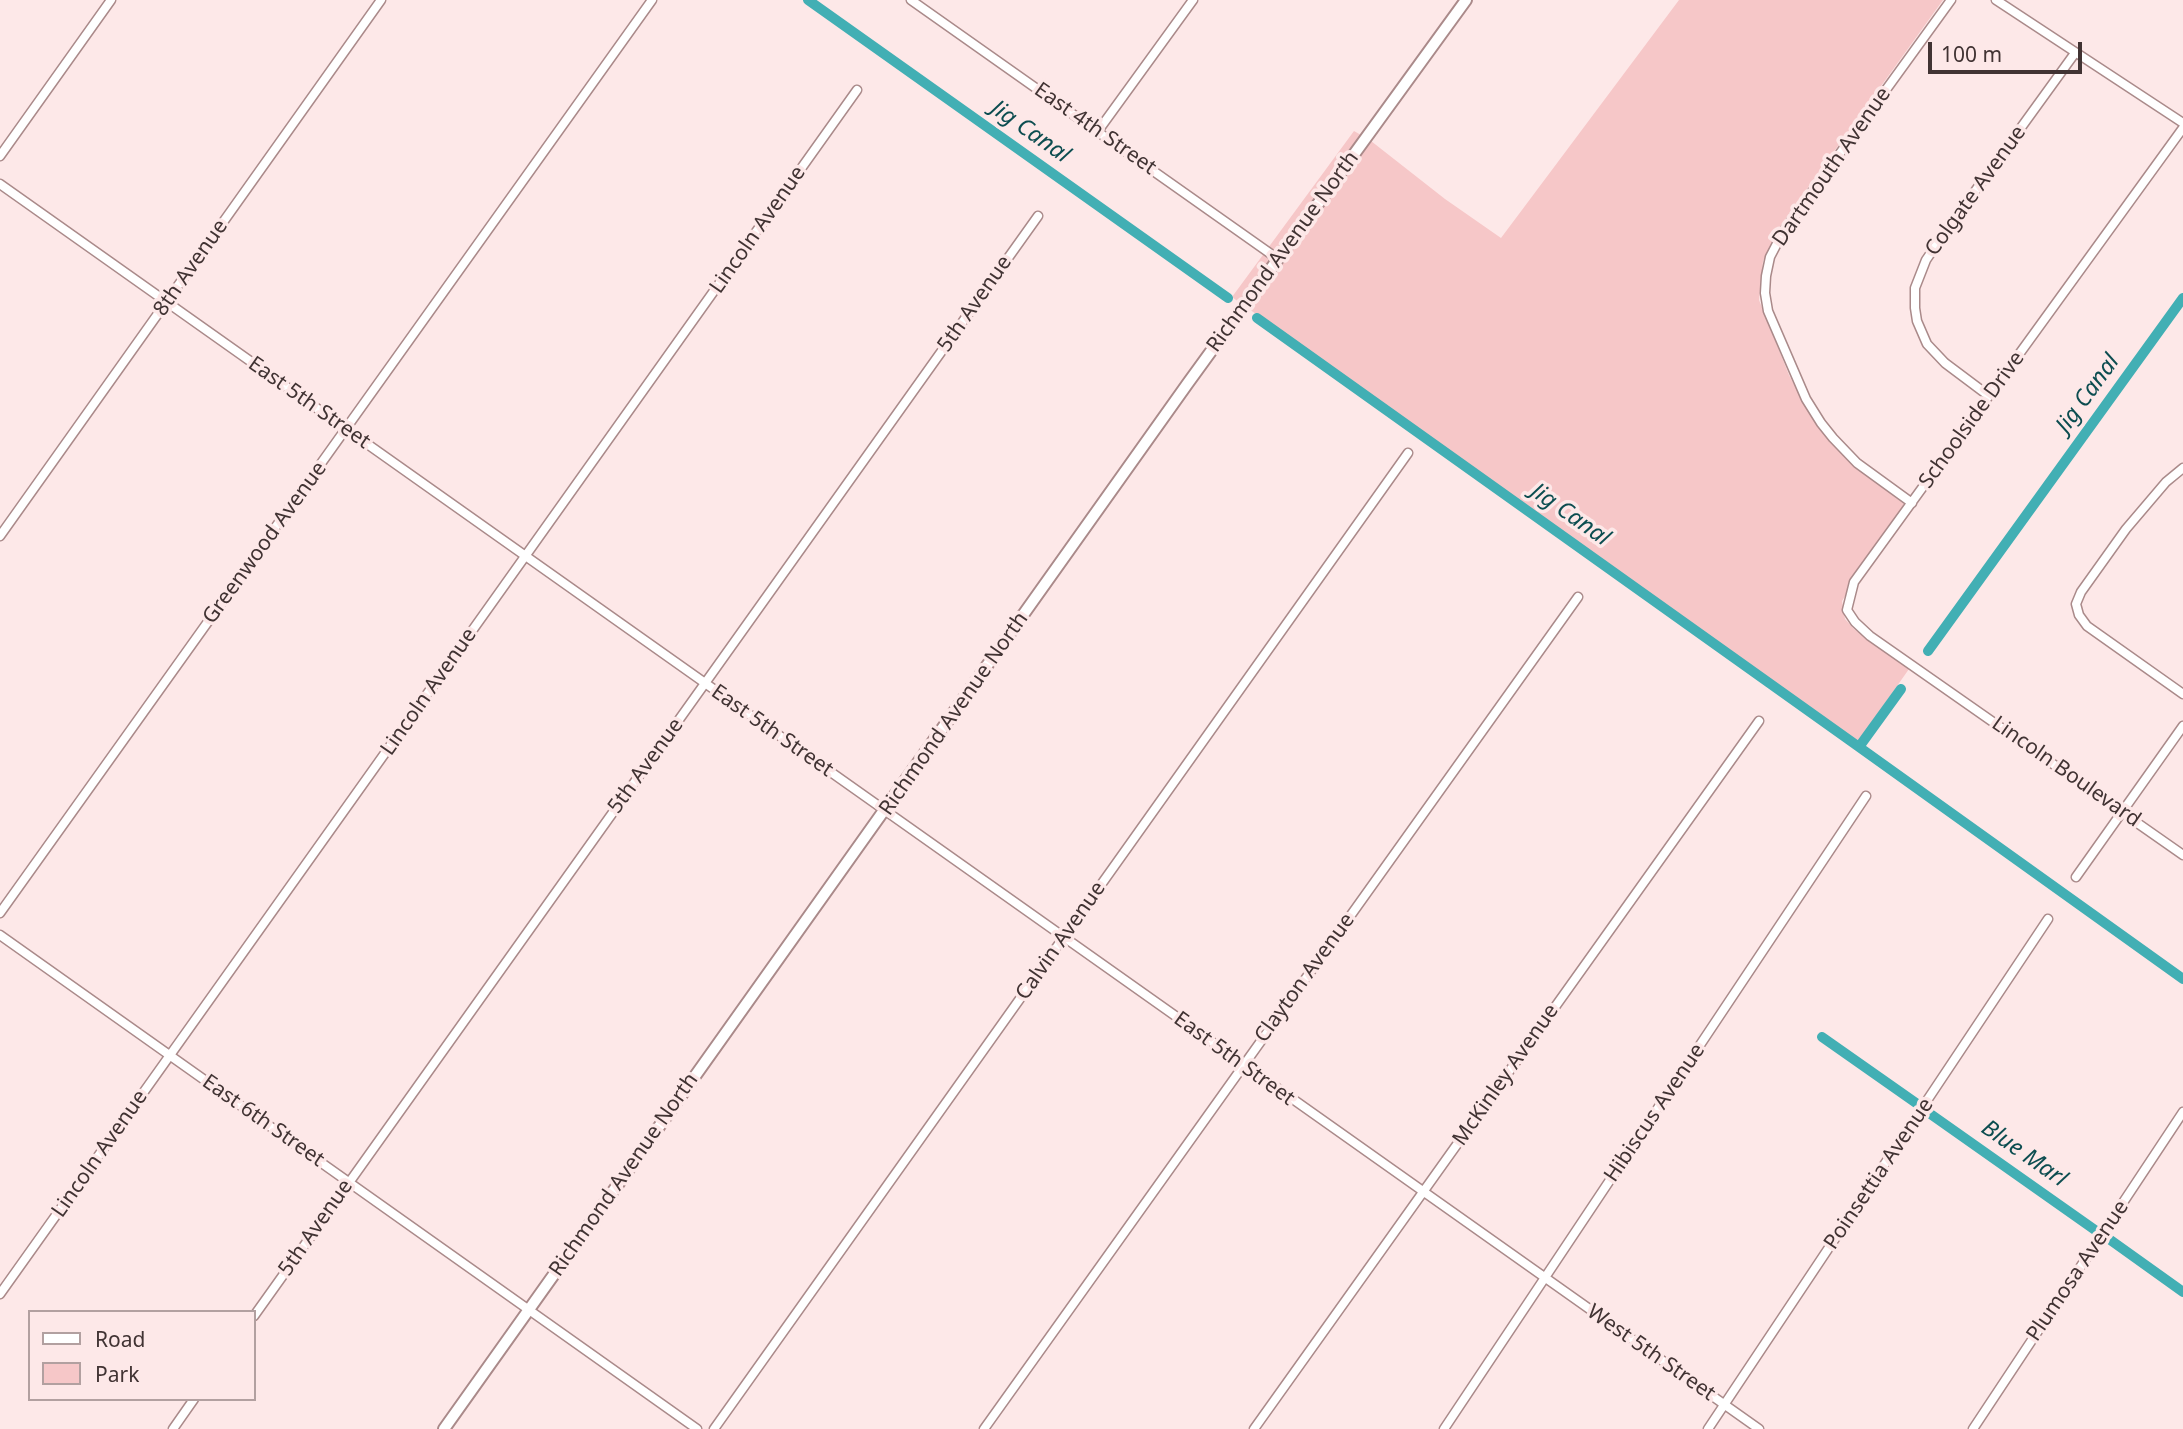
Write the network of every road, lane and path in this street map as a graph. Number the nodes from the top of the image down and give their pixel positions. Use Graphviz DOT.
graph roads {
  1 [pos="111,0"];
  2 [pos="381,0"];
  3 [pos="652,0"];
  4 [pos="1194,0"];
  5 [pos="1466,0"];
  6 [pos="1951,0"];
  7 [pos="1996,0"];
  8 [pos="917,2"];
  9 [pos="2075,53"];
  10 [pos="857,90"];
  11 [pos="2183,126"];
  12 [pos="1098,131"];
  13 [pos="0,156"];
  14 [pos="0,184"];
  15 [pos="1038,216"];
  16 [pos="1278,259"];
  17 [pos="167,302"];
  18 [pos="1989,396"];
  19 [pos="347,429"];
  20 [pos="1408,453"];
  21 [pos="2183,468"];
  22 [pos="1912,503"];
  23 [pos="0,536"];
  24 [pos="525,556"];
  25 [pos="1578,597"];
  26 [pos="705,684"];
  27 [pos="1948,690"];
  28 [pos="2183,694"];
  29 [pos="1759,721"];
  30 [pos="2183,726"];
  31 [pos="1866,796"];
  32 [pos="885,811"];
  33 [pos="2123,812"];
  34 [pos="2183,855"];
  35 [pos="2076,877"];
  36 [pos="0,913"];
  37 [pos="2048,919"];
  38 [pos="0,934"];
  39 [pos="1063,938"];
  40 [pos="170,1055"];
  41 [pos="1243,1065"];
  42 [pos="2183,1112"];
  43 [pos="349,1182"];
  44 [pos="1423,1193"];
  45 [pos="1544,1278"];
  46 [pos="0,1294"];
  47 [pos="529,1310"];
  48 [pos="256,1313"];
  49 [pos="193,1401"];
  50 [pos="1724,1405"];
  51 [pos="173,1429"];
  52 [pos="444,1429"];
  53 [pos="697,1429"];
  54 [pos="713,1429"];
  55 [pos="984,1429"];
  56 [pos="1254,1429"];
  57 [pos="1444,1429"];
  58 [pos="1709,1429"];
  59 [pos="1759,1429"];
  60 [pos="1973,1429"];
  1 -- 13 [label="street"];
  2 -- 17 [label="street, 8th Avenue"];
  3 -- 19 [label="street, Greenwood Avenue"];
  4 -- 12 [label="street"];
  5 -- 16 [label="street, Richmond Avenue North"];
  6 -- 22 [label="street, Dartmouth Avenue"];
  7 -- 9 [label="street"];
  8 -- 12 [label="street, East 4th Street"];
  9 -- 11 [label="street"];
  9 -- 18 [label="street, Colgate Avenue"];
  10 -- 24 [label="street, Lincoln Avenue"];
  11 -- 18 [label="street, Schoolside Drive"];
  12 -- 16 [label="street, East 4th Street"];
  14 -- 17 [label="street, East 5th Street"];
  15 -- 26 [label="street, 5th Avenue"];
  16 -- 32 [label="street, Richmond Avenue North"];
  17 -- 19 [label="street, East 5th Street"];
  17 -- 23 [label="street, 8th Avenue"];
  18 -- 22 [label="street, Schoolside Drive"];
  19 -- 24 [label="street, East 5th Street"];
  19 -- 36 [label="street, Greenwood Avenue"];
  20 -- 39 [label="street, Calvin Avenue"];
  21 -- 28 [label="street"];
  22 -- 27 [label="street, Schoolside Drive"];
  24 -- 26 [label="street, East 5th Street"];
  24 -- 40 [label="street, Lincoln Avenue"];
  25 -- 41 [label="street, Clayton Avenue"];
  26 -- 32 [label="street, East 5th Street"];
  26 -- 43 [label="street, 5th Avenue"];
  27 -- 33 [label="street, Lincoln Boulevard"];
  29 -- 44 [label="street, McKinley Avenue"];
  30 -- 33 [label="street"];
  31 -- 45 [label="street, Hibiscus Avenue"];
  32 -- 39 [label="street, East 5th Street"];
  32 -- 47 [label="street, Richmond Avenue North"];
  33 -- 34 [label="street, Lincoln Boulevard"];
  33 -- 35 [label="street"];
  37 -- 50 [label="street, Poinsettia Avenue"];
  38 -- 40 [label="street, East 6th Street"];
  39 -- 41 [label="street, East 5th Street"];
  39 -- 54 [label="street, Calvin Avenue"];
  40 -- 43 [label="street, East 6th Street"];
  40 -- 46 [label="street, Lincoln Avenue"];
  41 -- 44 [label="street, East 5th Street"];
  41 -- 55 [label="street, Clayton Avenue"];
  42 -- 60 [label="street, Plumosa Avenue"];
  43 -- 47 [label="street, East 6th Street"];
  43 -- 48 [label="street, 5th Avenue"];
  44 -- 45 [label="street, East 5th Street"];
  44 -- 56 [label="street, McKinley Avenue"];
  45 -- 50 [label="street, West 5th Street"];
  45 -- 57 [label="street, Hibiscus Avenue"];
  47 -- 52 [label="street, Richmond Avenue North"];
  47 -- 53 [label="street, East 6th Street"];
  49 -- 51 [label="street"];
  50 -- 58 [label="street, Poinsettia Avenue"];
  50 -- 59 [label="street, West 5th Street"];
}
